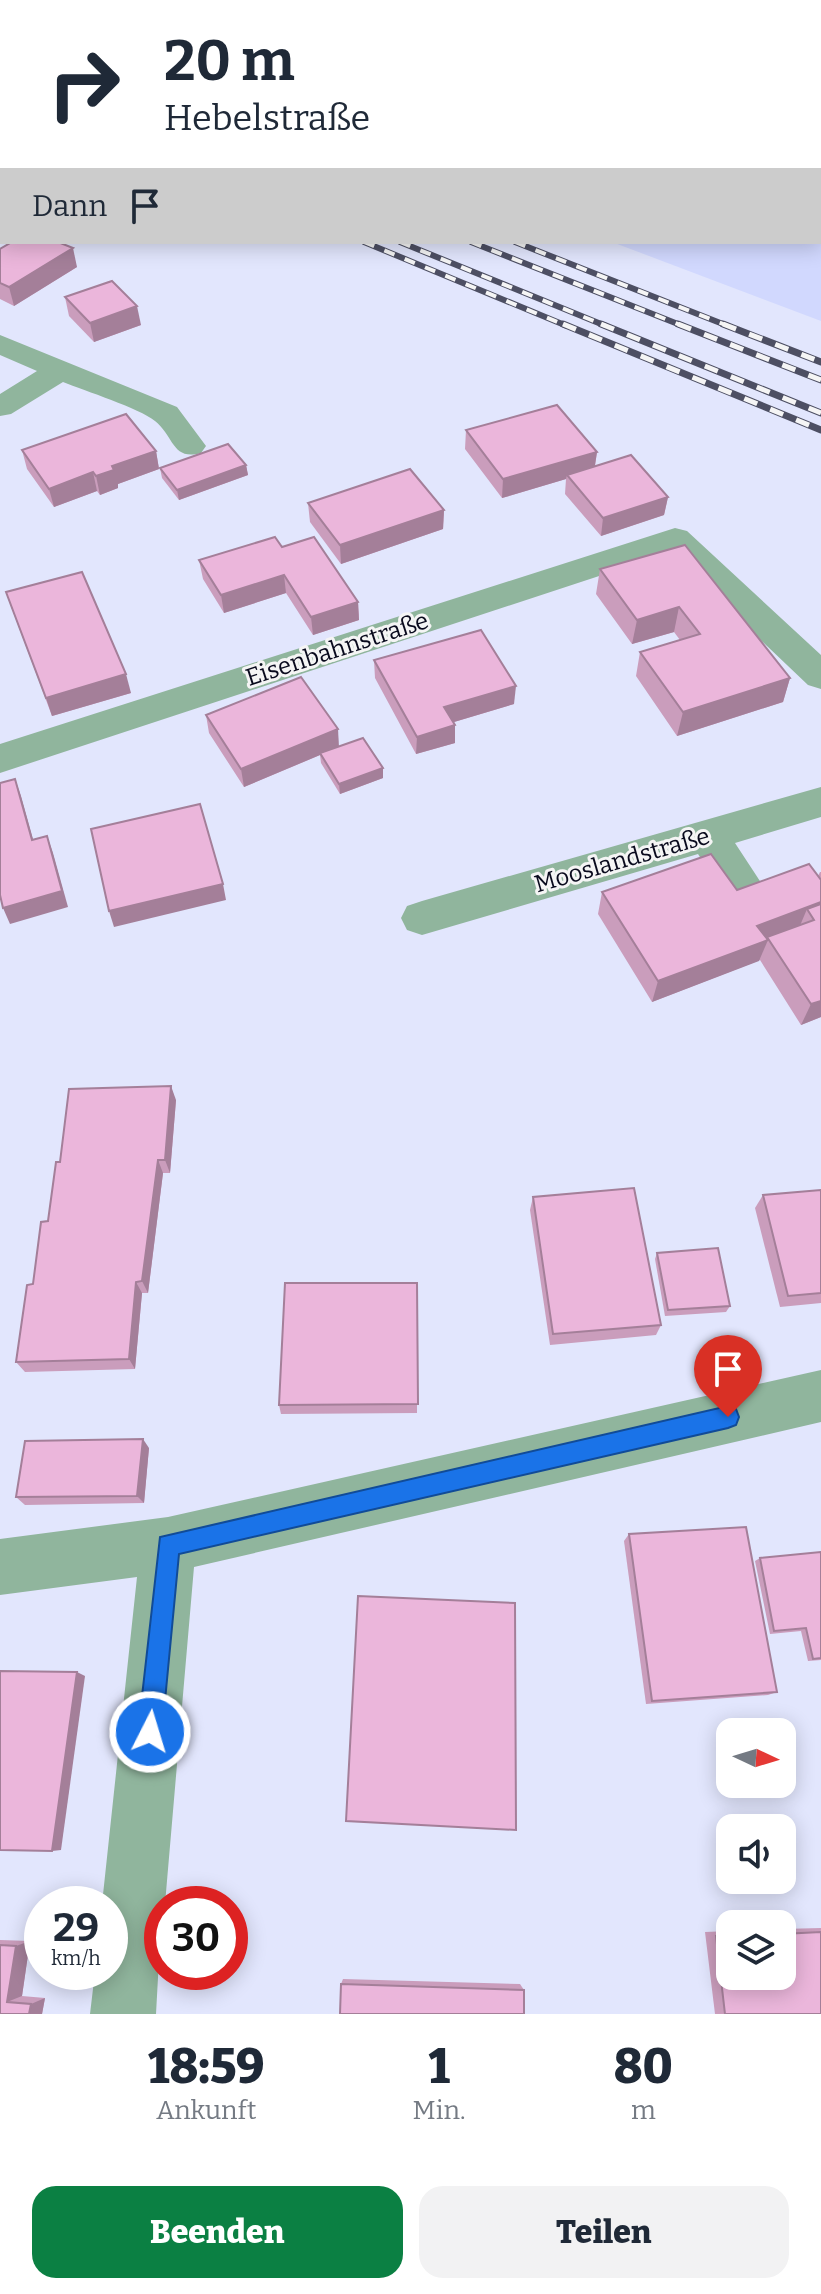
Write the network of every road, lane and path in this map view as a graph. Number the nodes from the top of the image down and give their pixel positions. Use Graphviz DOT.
graph roads {
  1 [pos="0,344"];
  2 [pos="60,370"];
  3 [pos="0,407"];
  4 [pos="190,446"];
  5 [pos="821,676"];
  6 [pos="0,759"];
  7 [pos="821,802"];
  8 [pos="708,836"];
  9 [pos="750,898"];
  10 [pos="422,918"];
  11 [pos="821,1396"];
  12 [pos="168,1545"];
  13 [pos="0,1567"];
  14 [pos="123,2014"];
  1 -- 2 [label="street"];
  2 -- 3 [label="street"];
  2 -- 4 [label="street"];
  5 -- 6 [label="street, Eisenbahnstraße"];
  7 -- 8 [label="street, Mooslandstraße"];
  8 -- 9 [label="street"];
  8 -- 10 [label="street, Mooslandstraße"];
  11 -- 12 [label="street"];
  12 -- 13 [label="street"];
  12 -- 14 [label="street"];
}
